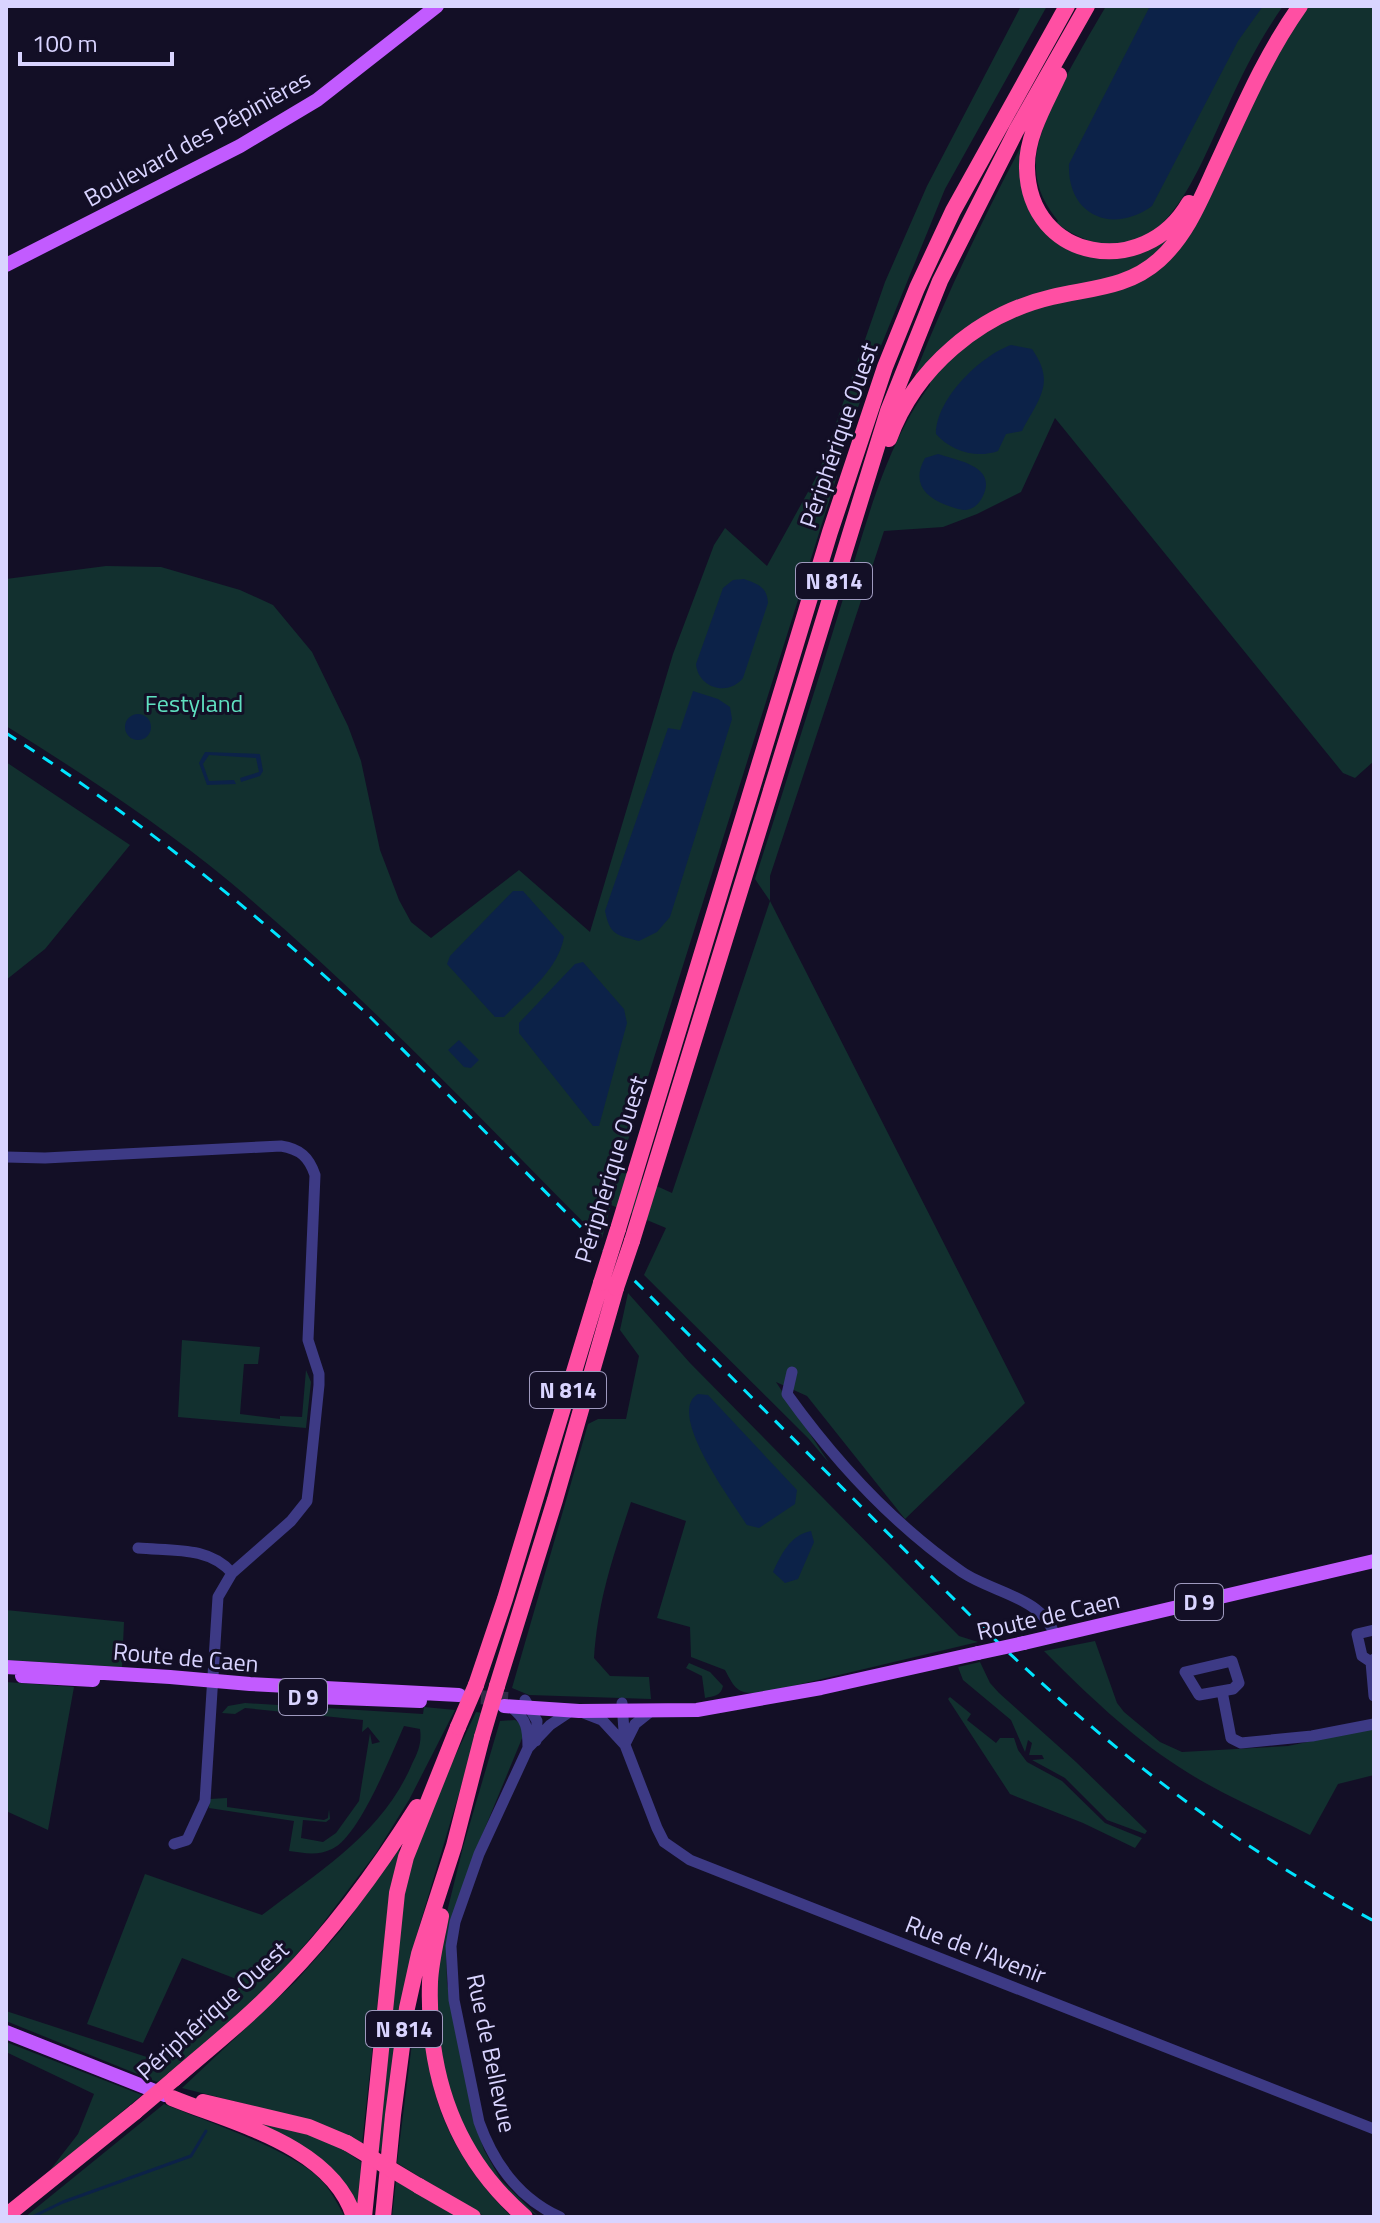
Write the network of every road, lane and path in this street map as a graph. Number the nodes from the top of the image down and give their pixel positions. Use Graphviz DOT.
graph roads {
  1 [pos="437,6"];
  2 [pos="1067,6"];
  3 [pos="1291,6"];
  4 [pos="1300,6"];
  5 [pos="1085,11"];
  6 [pos="6,265"];
  7 [pos="842,555"];
  8 [pos="6,1157"];
  9 [pos="608,1285"];
  10 [pos="792,1372"];
  11 [pos="138,1548"];
  12 [pos="1374,1561"];
  13 [pos="232,1573"];
  14 [pos="1374,1630"];
  15 [pos="1055,1636"];
  16 [pos="1373,1660"];
  17 [pos="6,1667"];
  18 [pos="6,1674"];
  19 [pos="211,1685"];
  20 [pos="1222,1691"];
  21 [pos="1374,1696"];
  22 [pos="505,1700"];
  23 [pos="528,1704"];
  24 [pos="730,1705"];
  25 [pos="622,1707"];
  26 [pos="575,1711"];
  27 [pos="650,1712"];
  28 [pos="1374,1724"];
  29 [pos="458,1727"];
  30 [pos="532,1744"];
  31 [pos="625,1745"];
  32 [pos="174,1844"];
  33 [pos="454,1846"];
  34 [pos="6,2032"];
  35 [pos="172,2098"];
  36 [pos="1374,2129"];
  37 [pos="6,2216"];
  38 [pos="354,2217"];
  39 [pos="364,2217"];
  40 [pos="383,2217"];
  41 [pos="473,2217"];
  42 [pos="525,2217"];
  43 [pos="560,2217"];
  1 -- 6 [label="main road, Boulevard des Pépinières"];
  2 -- 9 [label="highway, Périphérique Ouest / N 814, bridge"];
  3 -- 5 [label="highway"];
  4 -- 7 [label="highway"];
  5 -- 7 [label="highway, Périphérique Ouest / N 814"];
  7 -- 9 [label="highway, Périphérique Ouest / N 814, bridge"];
  8 -- 13 [label="street"];
  9 -- 22 [label="highway, Périphérique Ouest / N 814"];
  9 -- 29 [label="highway, Périphérique Ouest / N 814, bridge"];
  10 -- 15 [label="street"];
  11 -- 13 [label="street"];
  12 -- 15 [label="main road, Route de Caen / D 9"];
  13 -- 19 [label="street"];
  14 -- 16 [label="street"];
  15 -- 24 [label="main road, Route de Caen / D 9, bridge"];
  16 -- 21 [label="street"];
  17 -- 19 [label="main road, Route de Caen / D 9"];
  18 -- 19 [label="main road, Route de Caen / D 9"];
  19 -- 19 [label="main road, Route de Caen / D 9"];
  19 -- 32 [label="street"];
  20 -- 20 [label="street"];
  20 -- 28 [label="street"];
  22 -- 23 [label="main road, Route de Caen / D 9"];
  22 -- 30 [label="street"];
  22 -- 33 [label="highway, Périphérique Ouest / N 814, bridge"];
  23 -- 25 [label="main road, Route de Caen / D 9"];
  23 -- 26 [label="main road, Route de Caen"];
  23 -- 30 [label="street"];
  24 -- 25 [label="main road, Route de Caen / D 9"];
  24 -- 27 [label="main road, Route de Caen / D 9"];
  25 -- 26 [label="main road, Route de Caen / D 9"];
  25 -- 27 [label="main road, Route de Caen / D 9"];
  25 -- 31 [label="street, Rue de l'Avenir"];
  26 -- 30 [label="street, Rue de Bellevue"];
  26 -- 31 [label="street, Route de Caen"];
  27 -- 31 [label="street"];
  29 -- 37 [label="highway, Périphérique Ouest / N 814, bridge"];
  29 -- 39 [label="highway"];
  30 -- 43 [label="street, Rue de Bellevue"];
  31 -- 36 [label="street, Rue de l'Avenir"];
  33 -- 40 [label="highway, Périphérique Ouest / N 814"];
  33 -- 42 [label="highway"];
  34 -- 35 [label="main road"];
  35 -- 38 [label="highway"];
  35 -- 41 [label="highway, bridge"];
}
